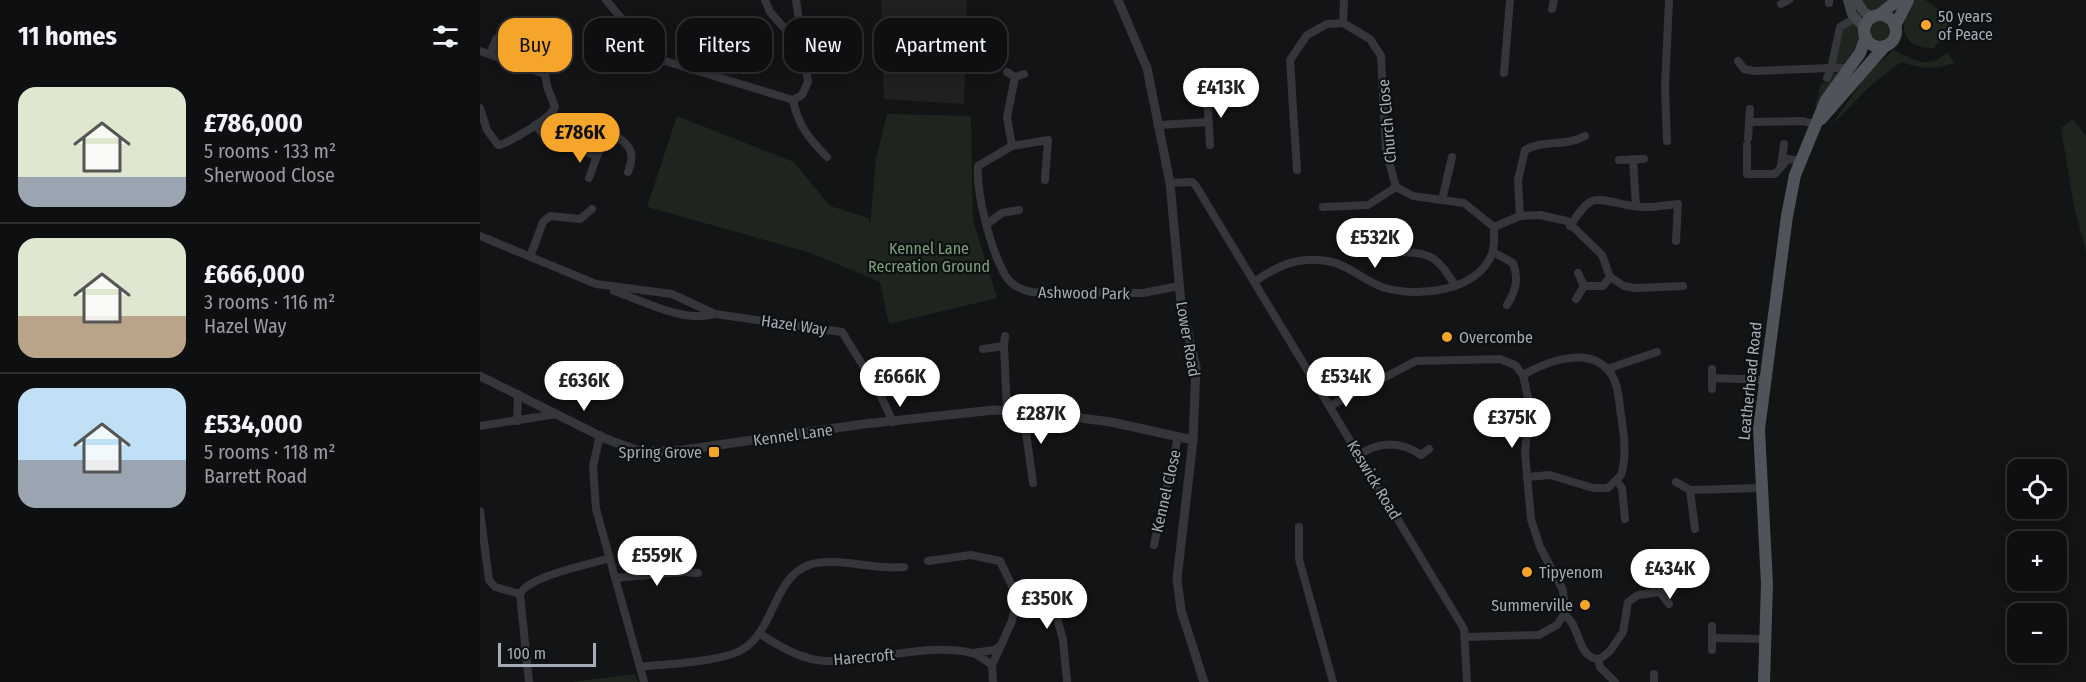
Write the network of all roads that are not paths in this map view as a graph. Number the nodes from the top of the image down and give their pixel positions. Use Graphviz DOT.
graph roads {
  1 [pos="606,0"];
  2 [pos="765,0"];
  3 [pos="796,0"];
  4 [pos="1118,0"];
  5 [pos="1344,0"];
  6 [pos="1510,0"];
  7 [pos="1554,0"];
  8 [pos="1669,0"];
  9 [pos="1848,0"];
  10 [pos="1856,0"];
  11 [pos="1898,0"];
  12 [pos="1908,0"];
  13 [pos="1552,9"];
  14 [pos="1876,16"];
  15 [pos="798,18"];
  16 [pos="1855,18"];
  17 [pos="1342,23"];
  18 [pos="1895,26"];
  19 [pos="784,28"];
  20 [pos="1865,33"];
  21 [pos="498,38"];
  22 [pos="1885,46"];
  23 [pos="480,51"];
  24 [pos="490,54"];
  25 [pos="1738,61"];
  26 [pos="1831,68"];
  27 [pos="1849,68"];
  28 [pos="806,72"];
  29 [pos="1007,72"];
  30 [pos="1504,73"];
  31 [pos="545,74"];
  32 [pos="1024,74"];
  33 [pos="1015,77"];
  34 [pos="1827,78"];
  35 [pos="1207,95"];
  36 [pos="793,100"];
  37 [pos="480,108"];
  38 [pos="1750,109"];
  39 [pos="1209,122"];
  40 [pos="1750,122"];
  41 [pos="1816,124"];
  42 [pos="535,125"];
  43 [pos="1159,125"];
  44 [pos="483,131"];
  45 [pos="1585,136"];
  46 [pos="1667,141"];
  47 [pos="1784,144"];
  48 [pos="1210,145"];
  49 [pos="1012,146"];
  50 [pos="597,156"];
  51 [pos="827,157"];
  52 [pos="1452,157"];
  53 [pos="1632,159"];
  54 [pos="1644,159"];
  55 [pos="1619,160"];
  56 [pos="1800,161"];
  57 [pos="1781,168"];
  58 [pos="1297,170"];
  59 [pos="628,172"];
  60 [pos="589,178"];
  61 [pos="1046,180"];
  62 [pos="1170,183"];
  63 [pos="1396,187"];
  64 [pos="1442,200"];
  65 [pos="1636,206"];
  66 [pos="1323,207"];
  67 [pos="592,208"];
  68 [pos="1019,210"];
  69 [pos="1520,216"];
  70 [pos="987,224"];
  71 [pos="1570,226"];
  72 [pos="1494,227"];
  73 [pos="480,236"];
  74 [pos="1676,241"];
  75 [pos="1400,252"];
  76 [pos="1493,252"];
  77 [pos="530,257"];
  78 [pos="1578,273"];
  79 [pos="1610,277"];
  80 [pos="1254,282"];
  81 [pos="596,284"];
  82 [pos="1179,285"];
  83 [pos="1455,285"];
  84 [pos="1584,286"];
  85 [pos="1683,286"];
  86 [pos="1576,299"];
  87 [pos="1507,305"];
  88 [pos="715,314"];
  89 [pos="1005,336"];
  90 [pos="1004,346"];
  91 [pos="983,349"];
  92 [pos="1657,352"];
  93 [pos="1607,369"];
  94 [pos="1712,369"];
  95 [pos="1523,375"];
  96 [pos="480,376"];
  97 [pos="1712,378"];
  98 [pos="1764,380"];
  99 [pos="1712,389"];
  100 [pos="518,394"];
  101 [pos="1330,406"];
  102 [pos="1007,411"];
  103 [pos="1023,411"];
  104 [pos="557,414"];
  105 [pos="517,421"];
  106 [pos="893,422"];
  107 [pos="480,426"];
  108 [pos="600,435"];
  109 [pos="1178,437"];
  110 [pos="1193,440"];
  111 [pos="1429,449"];
  112 [pos="1359,455"];
  113 [pos="1527,477"];
  114 [pos="1617,481"];
  115 [pos="1677,482"];
  116 [pos="1033,483"];
  117 [pos="1761,488"];
  118 [pos="1690,490"];
  119 [pos="480,511"];
  120 [pos="1625,519"];
  121 [pos="1299,527"];
  122 [pos="1695,529"];
  123 [pos="1154,545"];
  124 [pos="610,558"];
  125 [pos="928,561"];
  126 [pos="904,567"];
  127 [pos="1668,571"];
  128 [pos="698,573"];
  129 [pos="615,578"];
  130 [pos="1014,589"];
  131 [pos="1660,592"];
  132 [pos="520,594"];
  133 [pos="1669,604"];
  134 [pos="1564,615"];
  135 [pos="1712,626"];
  136 [pos="760,634"];
  137 [pos="1466,637"];
  138 [pos="1712,638"];
  139 [pos="1765,639"];
  140 [pos="1003,644"];
  141 [pos="1712,650"];
  142 [pos="973,653"];
  143 [pos="1599,660"];
  144 [pos="992,665"];
  145 [pos="640,667"];
  146 [pos="529,682"];
  147 [pos="644,682"];
  148 [pos="993,682"];
  149 [pos="1067,682"];
  150 [pos="1204,682"];
  151 [pos="1333,682"];
  152 [pos="1467,682"];
  153 [pos="1615,682"];
  154 [pos="1764,682"];
  1 -- 36 [label="street"];
  2 -- 19 [label="street"];
  3 -- 15 [label="street"];
  4 -- 43 [label="street, Lower Road"];
  5 -- 17 [label="street"];
  6 -- 30 [label="street"];
  7 -- 13 [label="street"];
  8 -- 46 [label="street"];
  9 -- 16 [label="main road"];
  10 -- 14 [label="main road"];
  11 -- 14 [label="main road"];
  12 -- 18 [label="main road"];
  14 -- 18 [label="main road"];
  14 -- 20 [label="main road"];
  16 -- 20 [label="main road"];
  16 -- 26 [label="street"];
  17 -- 58 [label="street"];
  17 -- 63 [label="street, Church Close"];
  18 -- 22 [label="main road"];
  20 -- 22 [label="main road"];
  20 -- 27 [label="main road, Leatherhead Road"];
  21 -- 24 [label="street"];
  22 -- 41 [label="main road"];
  23 -- 24 [label="street"];
  24 -- 31 [label="street"];
  25 -- 26 [label="street"];
  26 -- 27 [label="street"];
  26 -- 34 [label="street"];
  27 -- 41 [label="main road, Leatherhead Road"];
  28 -- 36 [label="street"];
  29 -- 33 [label="street"];
  31 -- 42 [label="street"];
  32 -- 33 [label="street"];
  33 -- 49 [label="street"];
  35 -- 39 [label="street"];
  36 -- 51 [label="street"];
  37 -- 44 [label="street"];
  38 -- 40 [label="street"];
  39 -- 43 [label="street"];
  39 -- 48 [label="street"];
  40 -- 41 [label="street"];
  40 -- 57 [label="street"];
  41 -- 56 [label="main road, Leatherhead Road"];
  42 -- 44 [label="street"];
  42 -- 50 [label="street"];
  43 -- 62 [label="street, Lower Road"];
  45 -- 69 [label="street"];
  47 -- 57 [label="street"];
  49 -- 61 [label="street, Ashwood Park"];
  49 -- 70 [label="street, Ashwood Park"];
  50 -- 59 [label="street"];
  50 -- 60 [label="street"];
  52 -- 64 [label="street"];
  53 -- 54 [label="street"];
  53 -- 55 [label="street"];
  53 -- 65 [label="street"];
  56 -- 57 [label="street"];
  56 -- 98 [label="main road, Leatherhead Road"];
  62 -- 80 [label="street, Keswick Road"];
  62 -- 82 [label="street, Lower Road"];
  63 -- 64 [label="street, Church Close"];
  63 -- 66 [label="street"];
  64 -- 72 [label="street, Church Close"];
  65 -- 71 [label="street"];
  65 -- 74 [label="street"];
  67 -- 77 [label="street"];
  68 -- 70 [label="street"];
  69 -- 71 [label="street"];
  69 -- 72 [label="street"];
  70 -- 82 [label="street, Ashwood Park"];
  71 -- 79 [label="street"];
  72 -- 76 [label="street"];
  73 -- 77 [label="street, Hazel Way"];
  75 -- 83 [label="street"];
  76 -- 83 [label="street"];
  76 -- 87 [label="street"];
  77 -- 81 [label="street, Hazel Way"];
  78 -- 84 [label="street"];
  79 -- 84 [label="street"];
  79 -- 85 [label="street"];
  80 -- 83 [label="street"];
  80 -- 101 [label="street, Keswick Road"];
  81 -- 88 [label="street, Hazel Way"];
  81 -- 88 [label="street, Hazel Way"];
  82 -- 110 [label="street, Lower Road"];
  84 -- 86 [label="street"];
  88 -- 106 [label="street, Hazel Way"];
  89 -- 90 [label="street"];
  90 -- 91 [label="street"];
  90 -- 102 [label="street"];
  92 -- 93 [label="street"];
  93 -- 95 [label="street"];
  93 -- 114 [label="street"];
  94 -- 97 [label="street"];
  95 -- 101 [label="street"];
  95 -- 113 [label="street"];
  96 -- 100 [label="street, Kennel Lane"];
  97 -- 98 [label="street"];
  97 -- 99 [label="street"];
  98 -- 117 [label="main road, Leatherhead Road"];
  100 -- 104 [label="street, Kennel Lane"];
  100 -- 105 [label="street"];
  101 -- 112 [label="street, Keswick Road"];
  102 -- 103 [label="street, Kennel Lane"];
  102 -- 106 [label="street, Kennel Lane"];
  103 -- 109 [label="street, Kennel Lane"];
  103 -- 116 [label="street"];
  104 -- 105 [label="street"];
  104 -- 108 [label="street, Kennel Lane"];
  105 -- 107 [label="street"];
  106 -- 108 [label="street, Kennel Lane"];
  108 -- 124 [label="street"];
  109 -- 110 [label="street, Kennel Lane"];
  109 -- 123 [label="street, Kennel Close"];
  110 -- 150 [label="street, Lower Road"];
  111 -- 112 [label="street"];
  112 -- 137 [label="street, Keswick Road"];
  113 -- 114 [label="street"];
  113 -- 134 [label="street"];
  114 -- 120 [label="street"];
  115 -- 118 [label="street"];
  117 -- 118 [label="street"];
  117 -- 139 [label="main road, Leatherhead Road"];
  118 -- 122 [label="street"];
  119 -- 132 [label="street"];
  121 -- 151 [label="street"];
  124 -- 129 [label="street"];
  124 -- 132 [label="street"];
  125 -- 130 [label="street"];
  126 -- 136 [label="street"];
  127 -- 131 [label="street"];
  128 -- 129 [label="street"];
  129 -- 145 [label="street"];
  130 -- 140 [label="street"];
  130 -- 149 [label="street"];
  131 -- 133 [label="street"];
  131 -- 143 [label="street"];
  132 -- 146 [label="street"];
  134 -- 137 [label="street"];
  134 -- 143 [label="street"];
  135 -- 138 [label="street"];
  136 -- 142 [label="street, Harecroft"];
  136 -- 145 [label="street"];
  137 -- 152 [label="street, Keswick Road"];
  138 -- 139 [label="street"];
  138 -- 141 [label="street"];
  139 -- 154 [label="main road, Leatherhead Road"];
  140 -- 142 [label="street, Harecroft"];
  140 -- 144 [label="street"];
  142 -- 144 [label="street"];
  143 -- 153 [label="street"];
  144 -- 148 [label="street"];
  145 -- 147 [label="street"];
}
